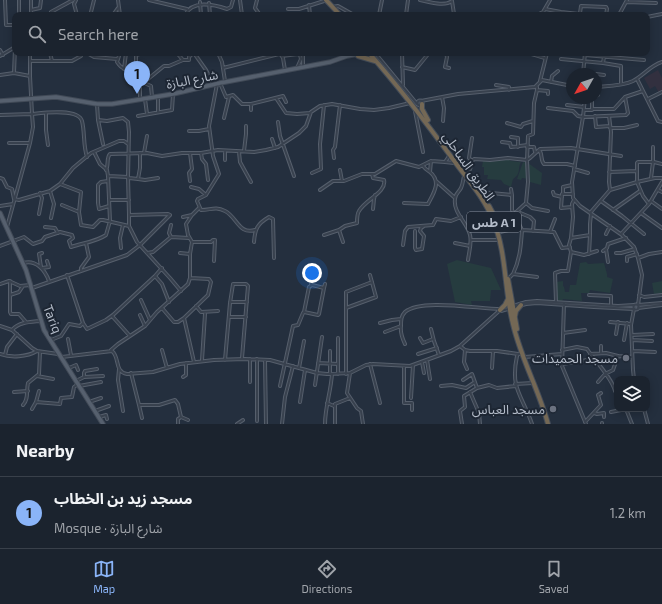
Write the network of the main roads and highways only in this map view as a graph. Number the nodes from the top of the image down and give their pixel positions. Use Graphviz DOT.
graph roads {
  1 [pos="324,0"];
  2 [pos="334,12"];
  3 [pos="337,12"];
  4 [pos="350,56"];
  5 [pos="363,56"];
  6 [pos="373,56"];
  7 [pos="374,56"];
  8 [pos="377,61"];
  9 [pos="0,101"];
  10 [pos="420,104"];
  11 [pos="428,120"];
  12 [pos="464,173"];
  13 [pos="0,213"];
  14 [pos="510,297"];
  15 [pos="513,319"];
  16 [pos="522,355"];
  17 [pos="103,424"];
  18 [pos="549,424"];
  1 -- 2 [label="highway"];
  1 -- 3 [label="highway"];
  4 -- 9 [label="main road, شارع البازة"];
  5 -- 8 [label="highway"];
  6 -- 8 [label="highway, الطريق الساحلي / طس A 1"];
  7 -- 11 [label="highway, الطريق الساحلي / طس A 1"];
  8 -- 10 [label="highway, الطريق الساحلي / طس A 1"];
  10 -- 11 [label="highway"];
  10 -- 12 [label="highway, الطريق الساحلي / طس A 1"];
  11 -- 12 [label="highway, الطريق الساحلي / طس A 1"];
  12 -- 14 [label="highway, الطريق الساحلي / طس A 1"];
  12 -- 14 [label="highway, الطريق الساحلي / طس A 1"];
  13 -- 17 [label="main road, Tariq"];
  14 -- 15 [label="highway, الطريق الساحلي / طس A 1"];
  14 -- 15 [label="highway"];
  14 -- 15 [label="highway"];
  15 -- 16 [label="highway, الطريق الساحلي / طس A 1"];
  16 -- 18 [label="highway, الطريق الساحلي / طس A 1"];
  16 -- 18 [label="highway, الطريق الساحلي / طس A 1"];
}
